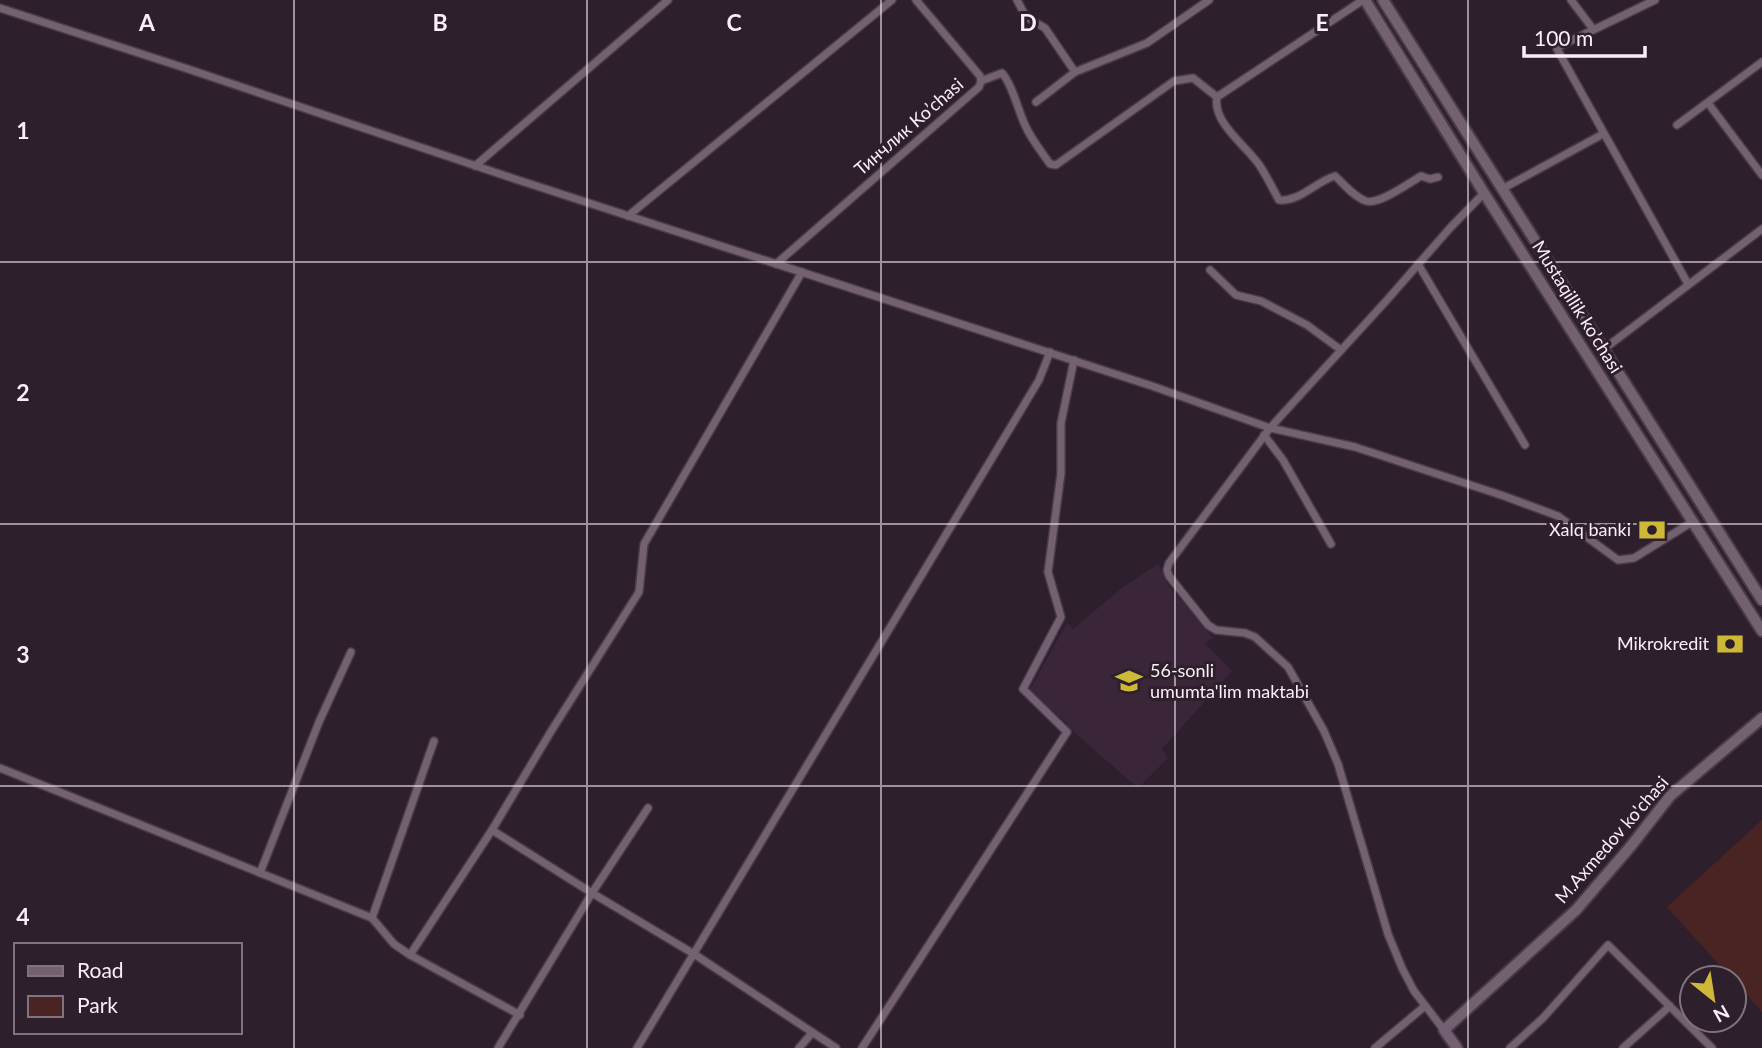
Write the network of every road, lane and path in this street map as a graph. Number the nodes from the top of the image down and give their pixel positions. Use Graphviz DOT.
graph roads {
  1 [pos="668,0"];
  2 [pos="892,0"];
  3 [pos="916,0"];
  4 [pos="1017,0"];
  5 [pos="1209,0"];
  6 [pos="1364,0"];
  7 [pos="1382,0"];
  8 [pos="1571,0"];
  9 [pos="1656,0"];
  10 [pos="0,8"];
  11 [pos="1593,29"];
  12 [pos="1762,62"];
  13 [pos="1075,72"];
  14 [pos="981,81"];
  15 [pos="1217,97"];
  16 [pos="1035,102"];
  17 [pos="1708,103"];
  18 [pos="1677,125"];
  19 [pos="1603,134"];
  20 [pos="475,166"];
  21 [pos="1762,175"];
  22 [pos="1438,177"];
  23 [pos="1502,190"];
  24 [pos="1484,193"];
  25 [pos="628,216"];
  26 [pos="1762,229"];
  27 [pos="776,264"];
  28 [pos="1418,264"];
  29 [pos="1210,270"];
  30 [pos="802,272"];
  31 [pos="1689,284"];
  32 [pos="1604,349"];
  33 [pos="1341,350"];
  34 [pos="1050,352"];
  35 [pos="1073,360"];
  36 [pos="1270,428"];
  37 [pos="1264,435"];
  38 [pos="1525,445"];
  39 [pos="1692,522"];
  40 [pos="1331,544"];
  41 [pos="1762,600"];
  42 [pos="1762,631"];
  43 [pos="351,652"];
  44 [pos="1762,718"];
  45 [pos="434,741"];
  46 [pos="0,768"];
  47 [pos="648,808"];
  48 [pos="492,830"];
  49 [pos="260,873"];
  50 [pos="592,893"];
  51 [pos="372,918"];
  52 [pos="694,954"];
  53 [pos="410,955"];
  54 [pos="1425,1006"];
  55 [pos="1670,1006"];
  56 [pos="520,1015"];
  57 [pos="1444,1030"];
  58 [pos="812,1033"];
  59 [pos="1456,1047"];
  60 [pos="498,1048"];
  61 [pos="637,1048"];
  62 [pos="799,1048"];
  63 [pos="836,1048"];
  64 [pos="862,1048"];
  65 [pos="1375,1048"];
  66 [pos="1510,1048"];
  67 [pos="1623,1048"];
  68 [pos="1712,1048"];
  1 -- 20 [label="street"];
  2 -- 25 [label="street"];
  3 -- 14 [label="street, Тинчлик Ko’chasi"];
  4 -- 13 [label="street"];
  5 -- 13 [label="street"];
  6 -- 15 [label="street"];
  6 -- 24 [label="main road, Mustaqillik ko’chasi"];
  7 -- 23 [label="main road, Mustaqillik ko’chasi"];
  8 -- 11 [label="street"];
  9 -- 11 [label="street"];
  10 -- 20 [label="street"];
  11 -- 19 [label="street"];
  12 -- 17 [label="street"];
  13 -- 16 [label="street"];
  14 -- 15 [label="street"];
  14 -- 27 [label="street, Тинчлик Ko’chasi"];
  15 -- 22 [label="street"];
  17 -- 18 [label="street"];
  17 -- 21 [label="street"];
  19 -- 23 [label="street"];
  19 -- 31 [label="street"];
  20 -- 25 [label="street"];
  23 -- 32 [label="main road, Mustaqillik ko’chasi"];
  24 -- 28 [label="street"];
  24 -- 39 [label="main road, Mustaqillik ko’chasi"];
  25 -- 27 [label="street"];
  26 -- 31 [label="street"];
  27 -- 30 [label="street"];
  28 -- 33 [label="street"];
  28 -- 38 [label="street"];
  29 -- 33 [label="street"];
  30 -- 34 [label="street"];
  30 -- 48 [label="street"];
  31 -- 32 [label="street"];
  32 -- 41 [label="main road, Mustaqillik ko’chasi"];
  33 -- 36 [label="street"];
  34 -- 35 [label="street"];
  34 -- 52 [label="street"];
  35 -- 36 [label="street"];
  35 -- 64 [label="street"];
  36 -- 37 [label="street"];
  36 -- 39 [label="street"];
  37 -- 40 [label="street"];
  37 -- 54 [label="street"];
  39 -- 42 [label="main road, Mustaqillik ko’chasi"];
  43 -- 49 [label="street"];
  44 -- 57 [label="main road, M.Axmedov ko'chasi"];
  45 -- 51 [label="street"];
  46 -- 49 [label="street"];
  47 -- 50 [label="street"];
  48 -- 50 [label="street"];
  48 -- 53 [label="street"];
  49 -- 51 [label="street"];
  50 -- 52 [label="street"];
  50 -- 56 [label="street"];
  51 -- 53 [label="street"];
  52 -- 58 [label="street"];
  52 -- 61 [label="street"];
  53 -- 56 [label="street"];
  54 -- 57 [label="street"];
  54 -- 65 [label="street"];
  55 -- 66 [label="street"];
  55 -- 67 [label="street"];
  55 -- 68 [label="street"];
  56 -- 60 [label="street"];
  57 -- 59 [label="main road"];
  58 -- 62 [label="street"];
  58 -- 63 [label="street"];
}
